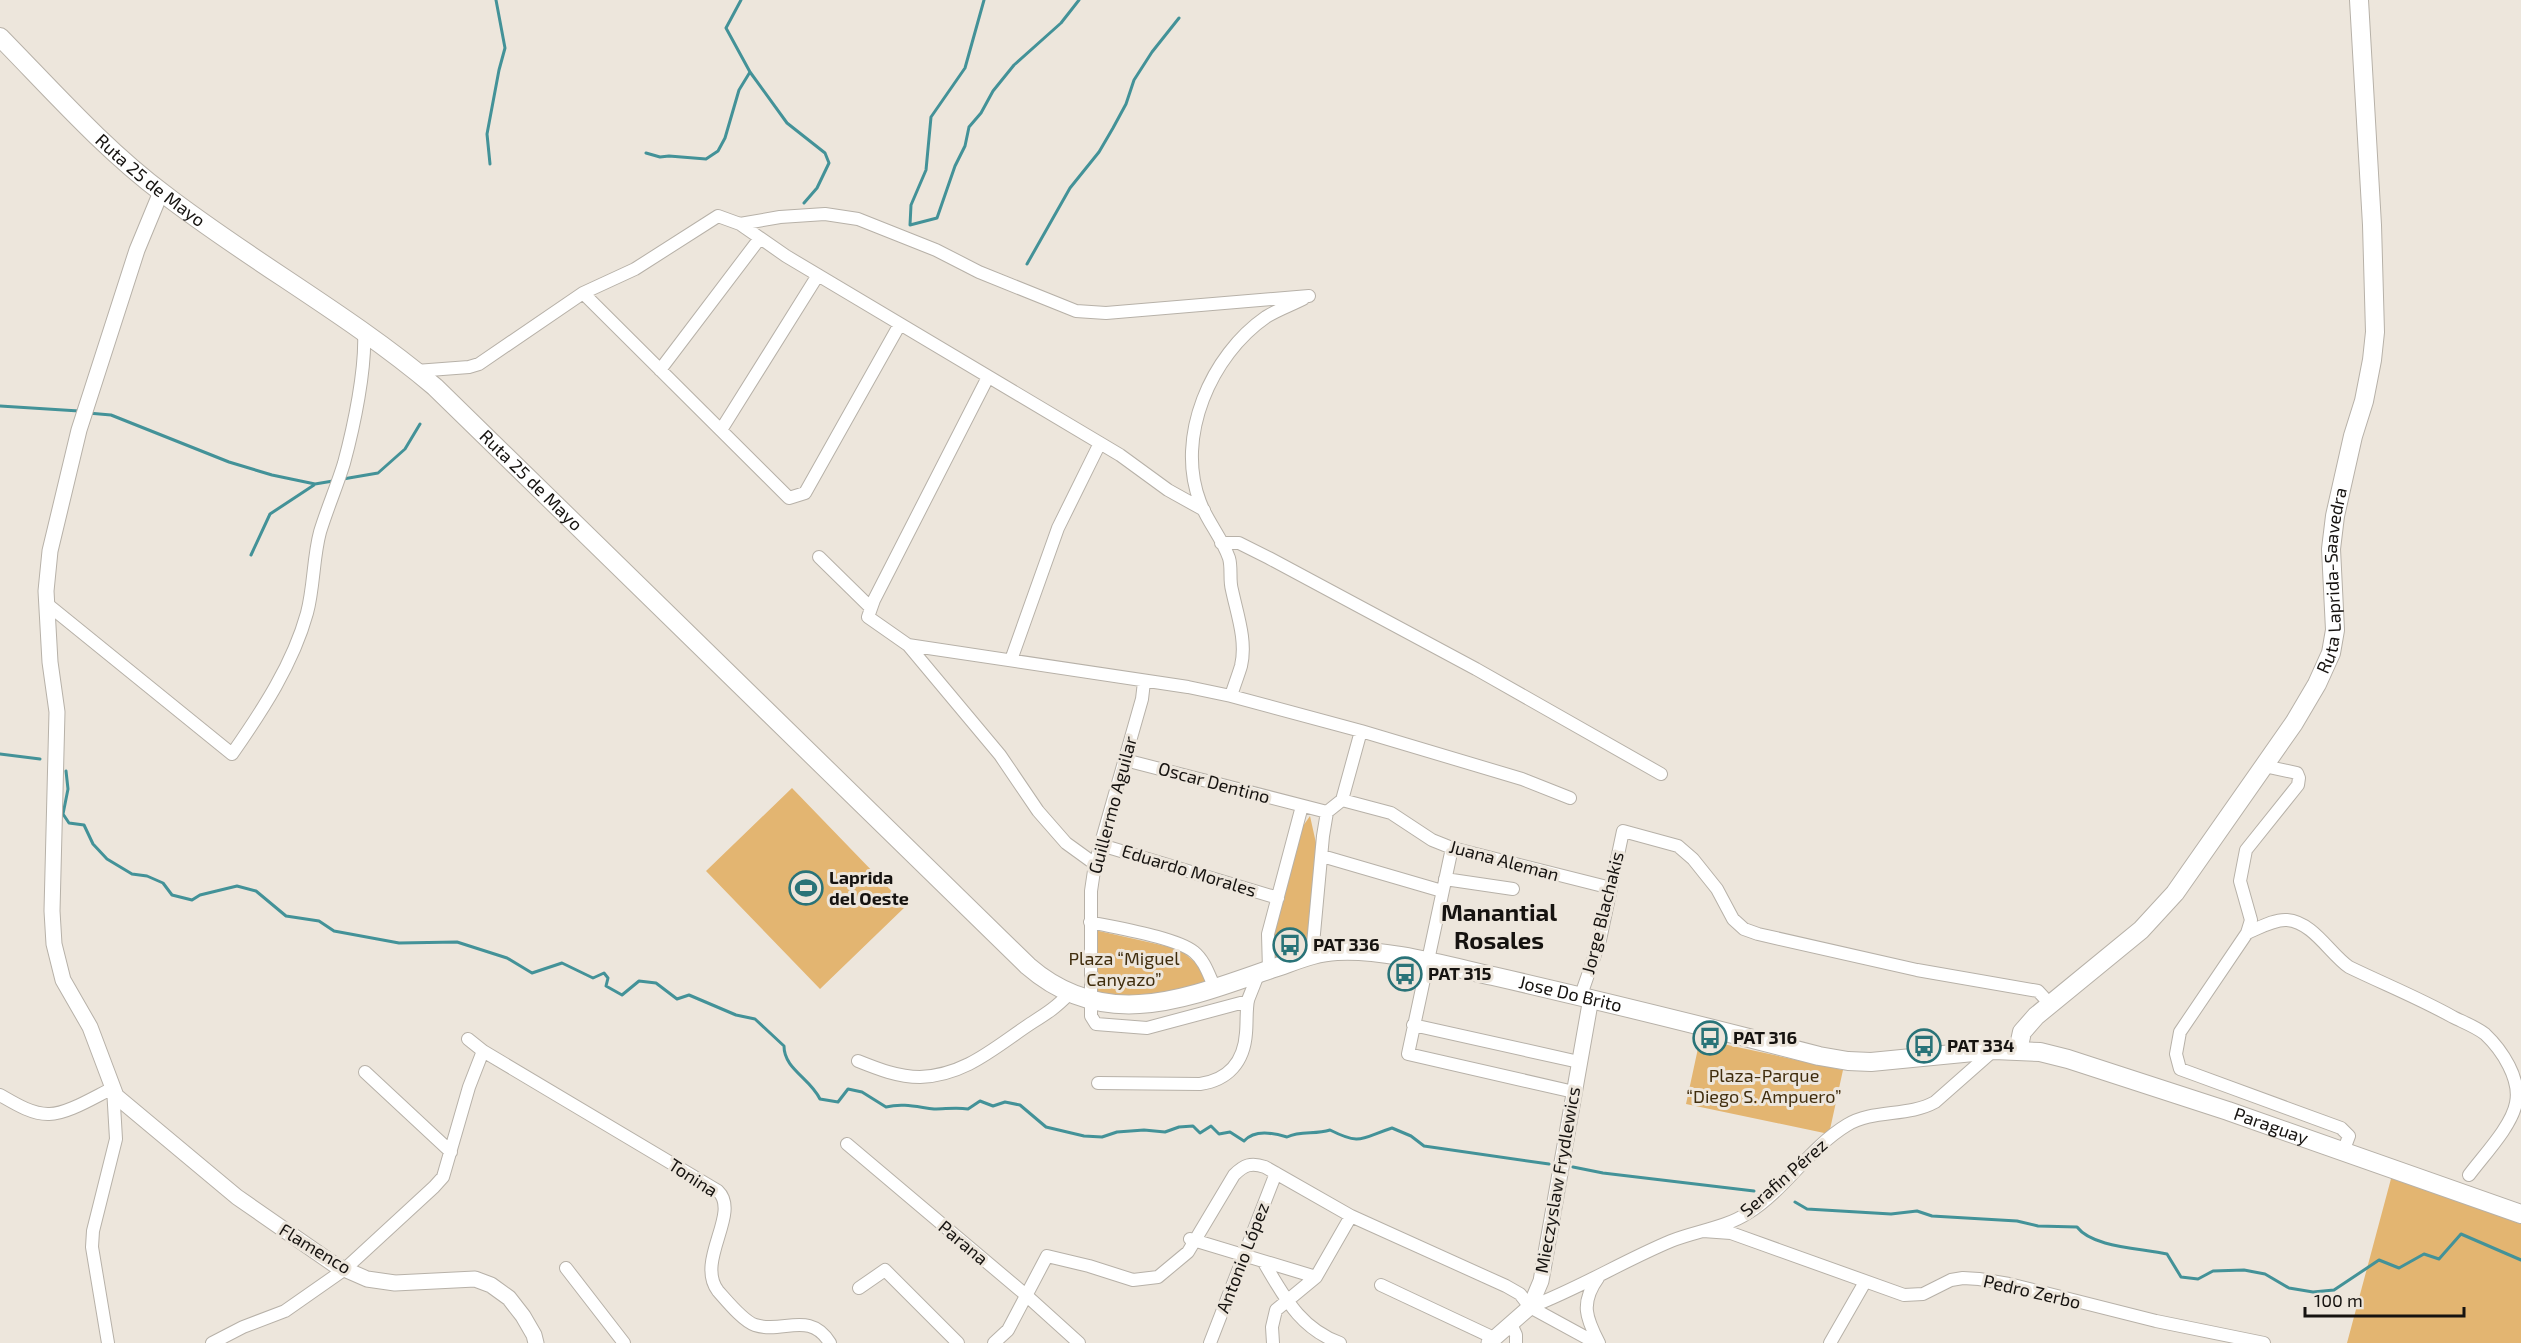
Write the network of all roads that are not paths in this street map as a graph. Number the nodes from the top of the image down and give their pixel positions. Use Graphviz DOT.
graph roads {
  1 [pos="2359,0"];
  2 [pos="0,37"];
  3 [pos="161,192"];
  4 [pos="740,224"];
  5 [pos="760,238"];
  6 [pos="818,275"];
  7 [pos="583,293"];
  8 [pos="900,324"];
  9 [pos="364,332"];
  10 [pos="416,370"];
  11 [pos="660,370"];
  12 [pos="988,377"];
  13 [pos="721,430"];
  14 [pos="1100,443"];
  15 [pos="1204,510"];
  16 [pos="1221,543"];
  17 [pos="819,557"];
  18 [pos="47,604"];
  19 [pos="871,608"];
  20 [pos="908,645"];
  21 [pos="1011,660"];
  22 [pos="1144,682"];
  23 [pos="1231,696"];
  24 [pos="1361,731"];
  25 [pos="1125,760"];
  26 [pos="2264,766"];
  27 [pos="1661,774"];
  28 [pos="1570,798"];
  29 [pos="1342,800"];
  30 [pos="1302,806"];
  31 [pos="1328,812"];
  32 [pos="1101,845"];
  33 [pos="1452,848"];
  34 [pos="1322,856"];
  35 [pos="1095,864"];
  36 [pos="1443,885"];
  37 [pos="1611,888"];
  38 [pos="1513,889"];
  39 [pos="1278,898"];
  40 [pos="1090,922"];
  41 [pos="2247,933"];
  42 [pos="1312,955"];
  43 [pos="1426,962"];
  44 [pos="1028,966"];
  45 [pos="1263,972"];
  46 [pos="1215,988"];
  47 [pos="1069,994"];
  48 [pos="1586,997"];
  49 [pos="1090,1001"];
  50 [pos="1248,1001"];
  51 [pos="2050,1004"];
  52 [pos="1413,1025"];
  53 [pos="468,1039"];
  54 [pos="1994,1050"];
  55 [pos="2018,1050"];
  56 [pos="483,1052"];
  57 [pos="858,1061"];
  58 [pos="1579,1062"];
  59 [pos="365,1072"];
  60 [pos="1098,1083"];
  61 [pos="113,1088"];
  62 [pos="1574,1092"];
  63 [pos="0,1095"];
  64 [pos="847,1144"];
  65 [pos="451,1152"];
  66 [pos="2343,1152"];
  67 [pos="1276,1173"];
  68 [pos="2469,1175"];
  69 [pos="2521,1214"];
  70 [pos="1351,1216"];
  71 [pos="1702,1231"];
  72 [pos="1193,1240"];
  73 [pos="1245,1255"];
  74 [pos="1263,1261"];
  75 [pos="566,1268"];
  76 [pos="345,1269"];
  77 [pos="1316,1277"];
  78 [pos="1598,1278"];
  79 [pos="1864,1282"];
  80 [pos="1381,1285"];
  81 [pos="859,1288"];
  82 [pos="1027,1296"];
  83 [pos="1285,1301"];
  84 [pos="1530,1307"];
  85 [pos="1511,1324"];
  86 [pos="1491,1340"];
  87 [pos="108,1343"];
  88 [pos="212,1343"];
  89 [pos="536,1343"];
  90 [pos="624,1343"];
  91 [pos="830,1343"];
  92 [pos="958,1343"];
  93 [pos="994,1343"];
  94 [pos="1078,1343"];
  95 [pos="1210,1343"];
  96 [pos="1273,1343"];
  97 [pos="1340,1343"];
  98 [pos="1516,1343"];
  99 [pos="1598,1343"];
  100 [pos="1830,1343"];
  101 [pos="2264,1343"];
  1 -- 26 [label="main road, Ruta Laprida-Saavedra"];
  2 -- 3 [label="main road, Ruta 25 de Mayo"];
  3 -- 9 [label="main road, Ruta 25 de Mayo"];
  3 -- 18 [label="street"];
  4 -- 5 [label="street"];
  4 -- 7 [label="street"];
  4 -- 15 [label="street"];
  5 -- 6 [label="street"];
  5 -- 11 [label="street"];
  6 -- 8 [label="street"];
  6 -- 13 [label="street"];
  7 -- 10 [label="street"];
  7 -- 11 [label="street"];
  8 -- 12 [label="street"];
  8 -- 13 [label="street"];
  9 -- 10 [label="main road, Ruta 25 de Mayo"];
  9 -- 18 [label="street"];
  10 -- 44 [label="main road, Ruta 25 de Mayo"];
  11 -- 13 [label="street"];
  12 -- 14 [label="street"];
  12 -- 19 [label="street"];
  14 -- 15 [label="street"];
  14 -- 21 [label="street"];
  15 -- 16 [label="street"];
  16 -- 23 [label="street"];
  16 -- 27 [label="street"];
  17 -- 19 [label="street"];
  18 -- 61 [label="street"];
  19 -- 20 [label="street"];
  20 -- 21 [label="street"];
  20 -- 35 [label="street"];
  21 -- 22 [label="street"];
  22 -- 23 [label="street"];
  22 -- 25 [label="street, Guillermo Aguilar"];
  23 -- 24 [label="street"];
  24 -- 28 [label="street"];
  24 -- 29 [label="street"];
  25 -- 30 [label="street, Oscar Dentino"];
  25 -- 32 [label="street, Guillermo Aguilar"];
  26 -- 41 [label="street"];
  26 -- 51 [label="main road, Ruta Laprida-Saavedra"];
  29 -- 31 [label="street"];
  29 -- 33 [label="street, Juana Aleman"];
  30 -- 31 [label="street"];
  30 -- 39 [label="street"];
  31 -- 34 [label="street"];
  32 -- 35 [label="street, Guillermo Aguilar"];
  32 -- 39 [label="street, Eduardo Morales"];
  33 -- 36 [label="street"];
  33 -- 37 [label="street, Juana Aleman"];
  34 -- 36 [label="street"];
  34 -- 42 [label="street"];
  35 -- 40 [label="street, Guillermo Aguilar"];
  36 -- 38 [label="street"];
  36 -- 43 [label="street"];
  37 -- 48 [label="street, Jorge Blachakis"];
  37 -- 51 [label="street, Jorge Blachakis"];
  39 -- 45 [label="street"];
  40 -- 46 [label="street"];
  40 -- 49 [label="street, Guillermo Aguilar"];
  41 -- 66 [label="street"];
  41 -- 68 [label="street"];
  42 -- 43 [label="main road, Jose Do Brito"];
  42 -- 45 [label="main road, Jose Do Brito"];
  43 -- 48 [label="main road, Jose Do Brito"];
  43 -- 52 [label="street"];
  44 -- 47 [label="main road, Jose Do Brito"];
  45 -- 46 [label="main road, Jose Do Brito"];
  45 -- 50 [label="street"];
  46 -- 49 [label="main road, Jose Do Brito"];
  47 -- 49 [label="main road, Jose Do Brito"];
  47 -- 57 [label="street"];
  48 -- 54 [label="main road, Jose Do Brito"];
  48 -- 58 [label="street, Mieczyslaw Frydlewics"];
  49 -- 50 [label="street"];
  50 -- 60 [label="street"];
  51 -- 55 [label="main road, Ruta Laprida-Saavedra"];
  52 -- 58 [label="street"];
  52 -- 62 [label="street"];
  53 -- 56 [label="street, Tonina"];
  54 -- 55 [label="main road, Jose Do Brito"];
  54 -- 71 [label="street, Serafin Pérez"];
  55 -- 66 [label="main road, Paraguay"];
  56 -- 65 [label="street"];
  56 -- 91 [label="street, Tonina"];
  58 -- 62 [label="street, Mieczyslaw Frydlewics"];
  59 -- 65 [label="street"];
  61 -- 63 [label="street"];
  61 -- 76 [label="street, Flamenco"];
  61 -- 87 [label="street"];
  62 -- 84 [label="street, Mieczyslaw Frydlewics"];
  64 -- 82 [label="street, Parana"];
  65 -- 76 [label="street"];
  66 -- 69 [label="main road, Paraguay"];
  67 -- 70 [label="street"];
  67 -- 72 [label="street"];
  67 -- 73 [label="street, Antonio López"];
  70 -- 77 [label="street"];
  70 -- 84 [label="street"];
  71 -- 78 [label="street, Serafin Pérez"];
  71 -- 79 [label="street, Pedro Zerbo"];
  72 -- 73 [label="street"];
  72 -- 82 [label="street"];
  73 -- 74 [label="street"];
  73 -- 95 [label="street, Antonio López"];
  74 -- 77 [label="street"];
  74 -- 83 [label="street"];
  75 -- 90 [label="street"];
  76 -- 88 [label="street"];
  76 -- 89 [label="street, Flamenco"];
  77 -- 83 [label="street"];
  78 -- 84 [label="street, Serafin Pérez"];
  78 -- 99 [label="street"];
  79 -- 100 [label="street"];
  79 -- 101 [label="street, Pedro Zerbo"];
  80 -- 86 [label="street"];
  81 -- 92 [label="street"];
  82 -- 93 [label="street"];
  82 -- 94 [label="street, Parana"];
  83 -- 96 [label="street"];
  83 -- 97 [label="street"];
  84 -- 85 [label="street, Mieczyslaw Frydlewics"];
  84 -- 99 [label="street"];
  85 -- 86 [label="street, Mieczyslaw Frydlewics"];
  85 -- 98 [label="street"];
}
